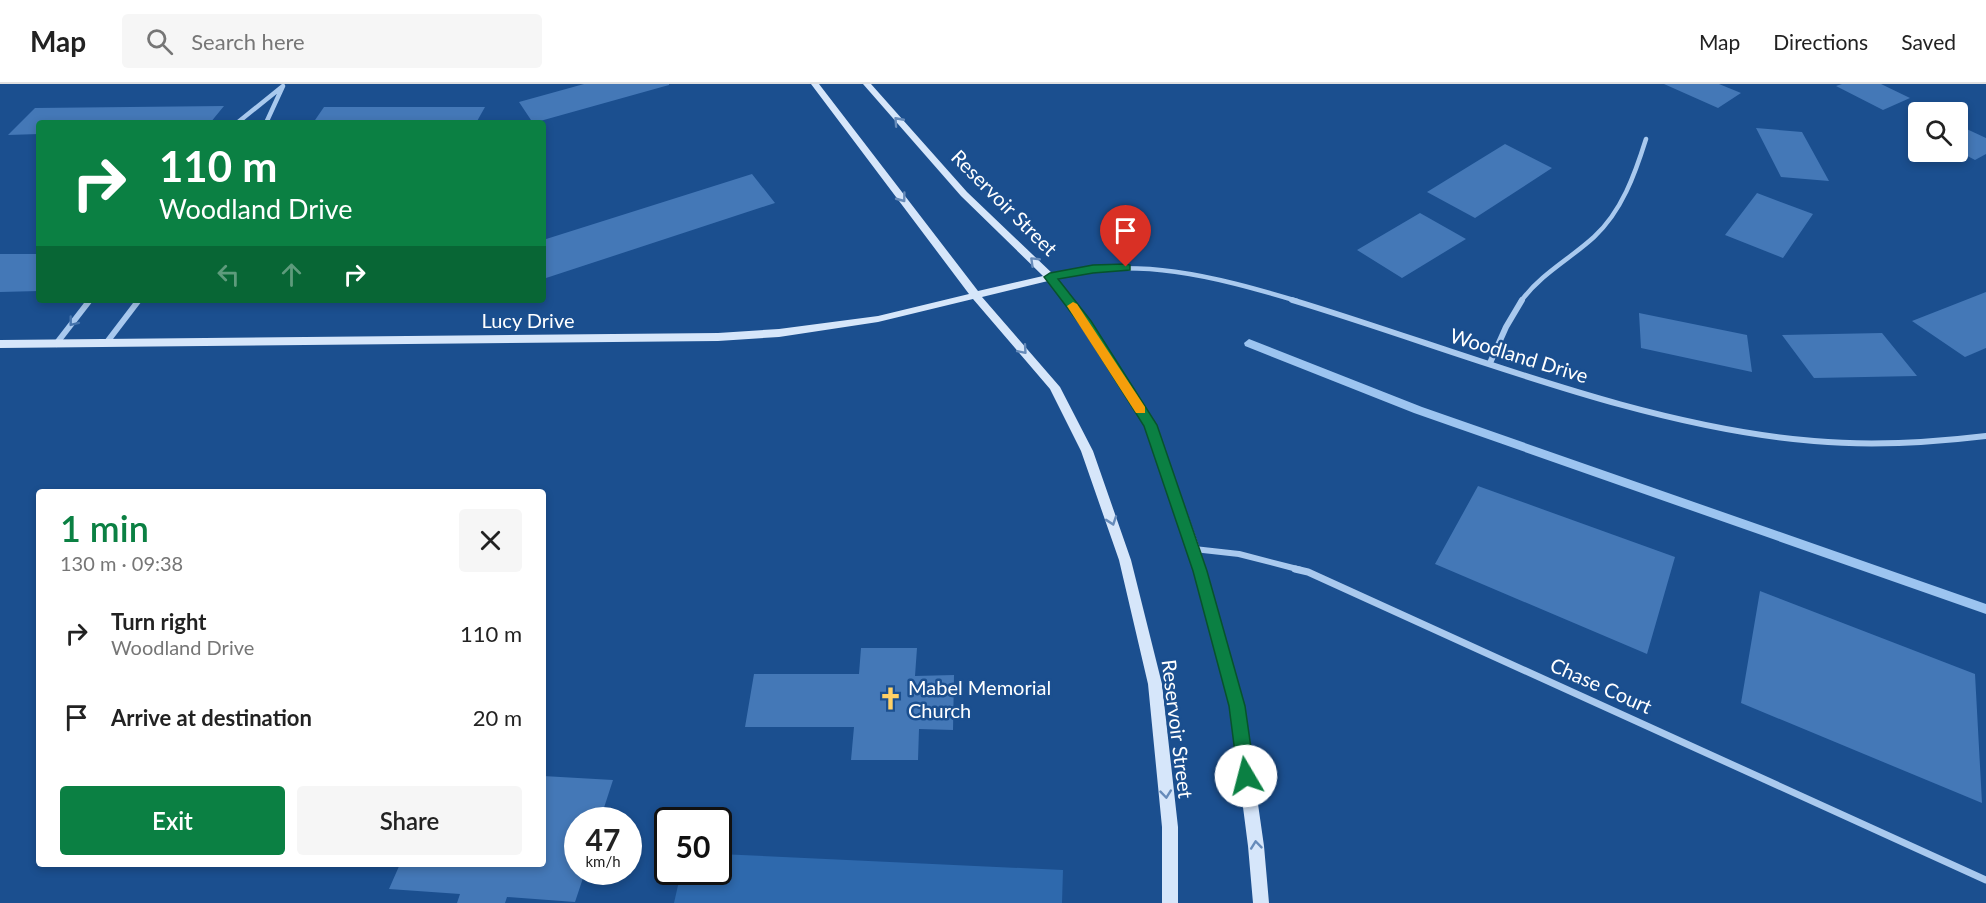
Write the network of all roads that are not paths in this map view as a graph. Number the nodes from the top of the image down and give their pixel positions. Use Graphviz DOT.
graph roads {
  1 [pos="815,84"];
  2 [pos="867,84"];
  3 [pos="284,85"];
  4 [pos="241,120"];
  5 [pos="267,120"];
  6 [pos="1646,139"];
  7 [pos="1050,277"];
  8 [pos="975,295"];
  9 [pos="88,303"];
  10 [pos="137,303"];
  11 [pos="107,342"];
  12 [pos="0,344"];
  13 [pos="56,344"];
  14 [pos="1491,363"];
  15 [pos="1986,436"];
  16 [pos="1194,549"];
  17 [pos="1986,880"];
  18 [pos="1170,903"];
  19 [pos="1261,903"];
  1 -- 8 [label="main road, Reservoir Street, one-way"];
  7 -- 2 [label="main road, Reservoir Street, one-way"];
  3 -- 4 [label="street"];
  3 -- 5 [label="street"];
  6 -- 14 [label="street"];
  7 -- 8 [label="main road, Lucy Drive"];
  7 -- 14 [label="street, Woodland Drive"];
  7 -- 16 [label="main road, Reservoir Street"];
  8 -- 11 [label="main road, Lucy Drive"];
  8 -- 18 [label="main road, Reservoir Street, one-way"];
  9 -- 13 [label="street, one-way"];
  10 -- 11 [label="street"];
  11 -- 13 [label="main road, Lucy Drive"];
  12 -- 13 [label="main road, Lucy Drive"];
  14 -- 15 [label="street, Woodland Drive"];
  16 -- 17 [label="street, Chase Court"];
  19 -- 16 [label="main road, Reservoir Street, one-way"];
}
